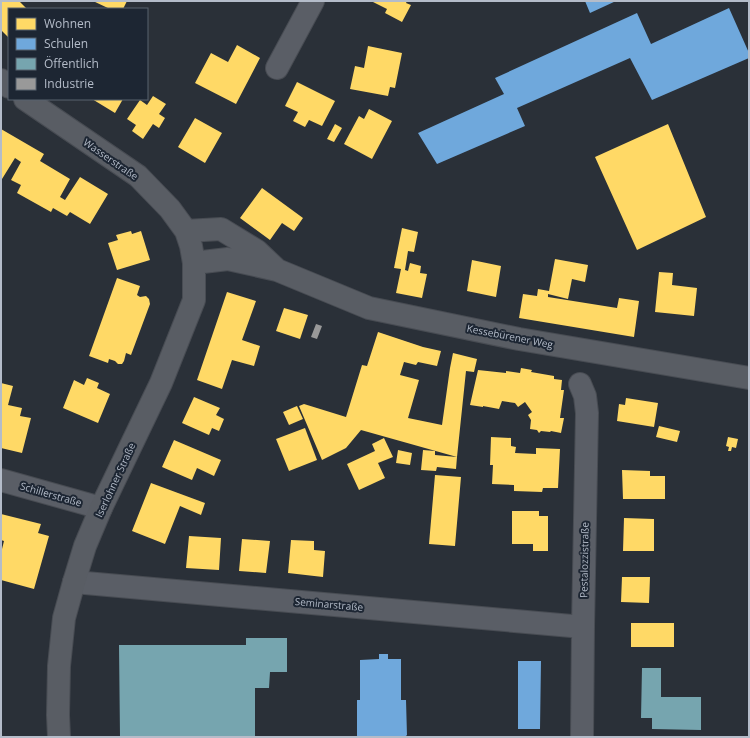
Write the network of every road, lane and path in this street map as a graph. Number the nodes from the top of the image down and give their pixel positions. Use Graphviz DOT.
graph roads {
  1 [pos="313,1"];
  2 [pos="277,68"];
  3 [pos="27,100"];
  4 [pos="186,231"];
  5 [pos="194,263"];
  6 [pos="277,270"];
  7 [pos="749,378"];
  8 [pos="580,384"];
  9 [pos="1,480"];
  10 [pos="101,508"];
  11 [pos="74,582"];
  12 [pos="583,627"];
  13 [pos="60,737"];
  14 [pos="582,737"];
  1 -- 2 [label="street"];
  3 -- 4 [label="main road, Wasserstraße"];
  4 -- 5 [label="main road, Iserlohner Straße"];
  4 -- 6 [label="main road, Kessebürener Weg"];
  5 -- 6 [label="main road, Kessebürener Weg"];
  5 -- 10 [label="main road, Iserlohner Straße"];
  6 -- 7 [label="main road, Kessebürener Weg"];
  8 -- 12 [label="street, Pestalozzistraße"];
  9 -- 10 [label="street, Schillerstraße"];
  10 -- 11 [label="main road, Iserlohner Straße"];
  11 -- 12 [label="street, Seminarstraße"];
  11 -- 13 [label="main road, Iserlohner Straße"];
  12 -- 14 [label="street, Pestalozzistraße"];
}
